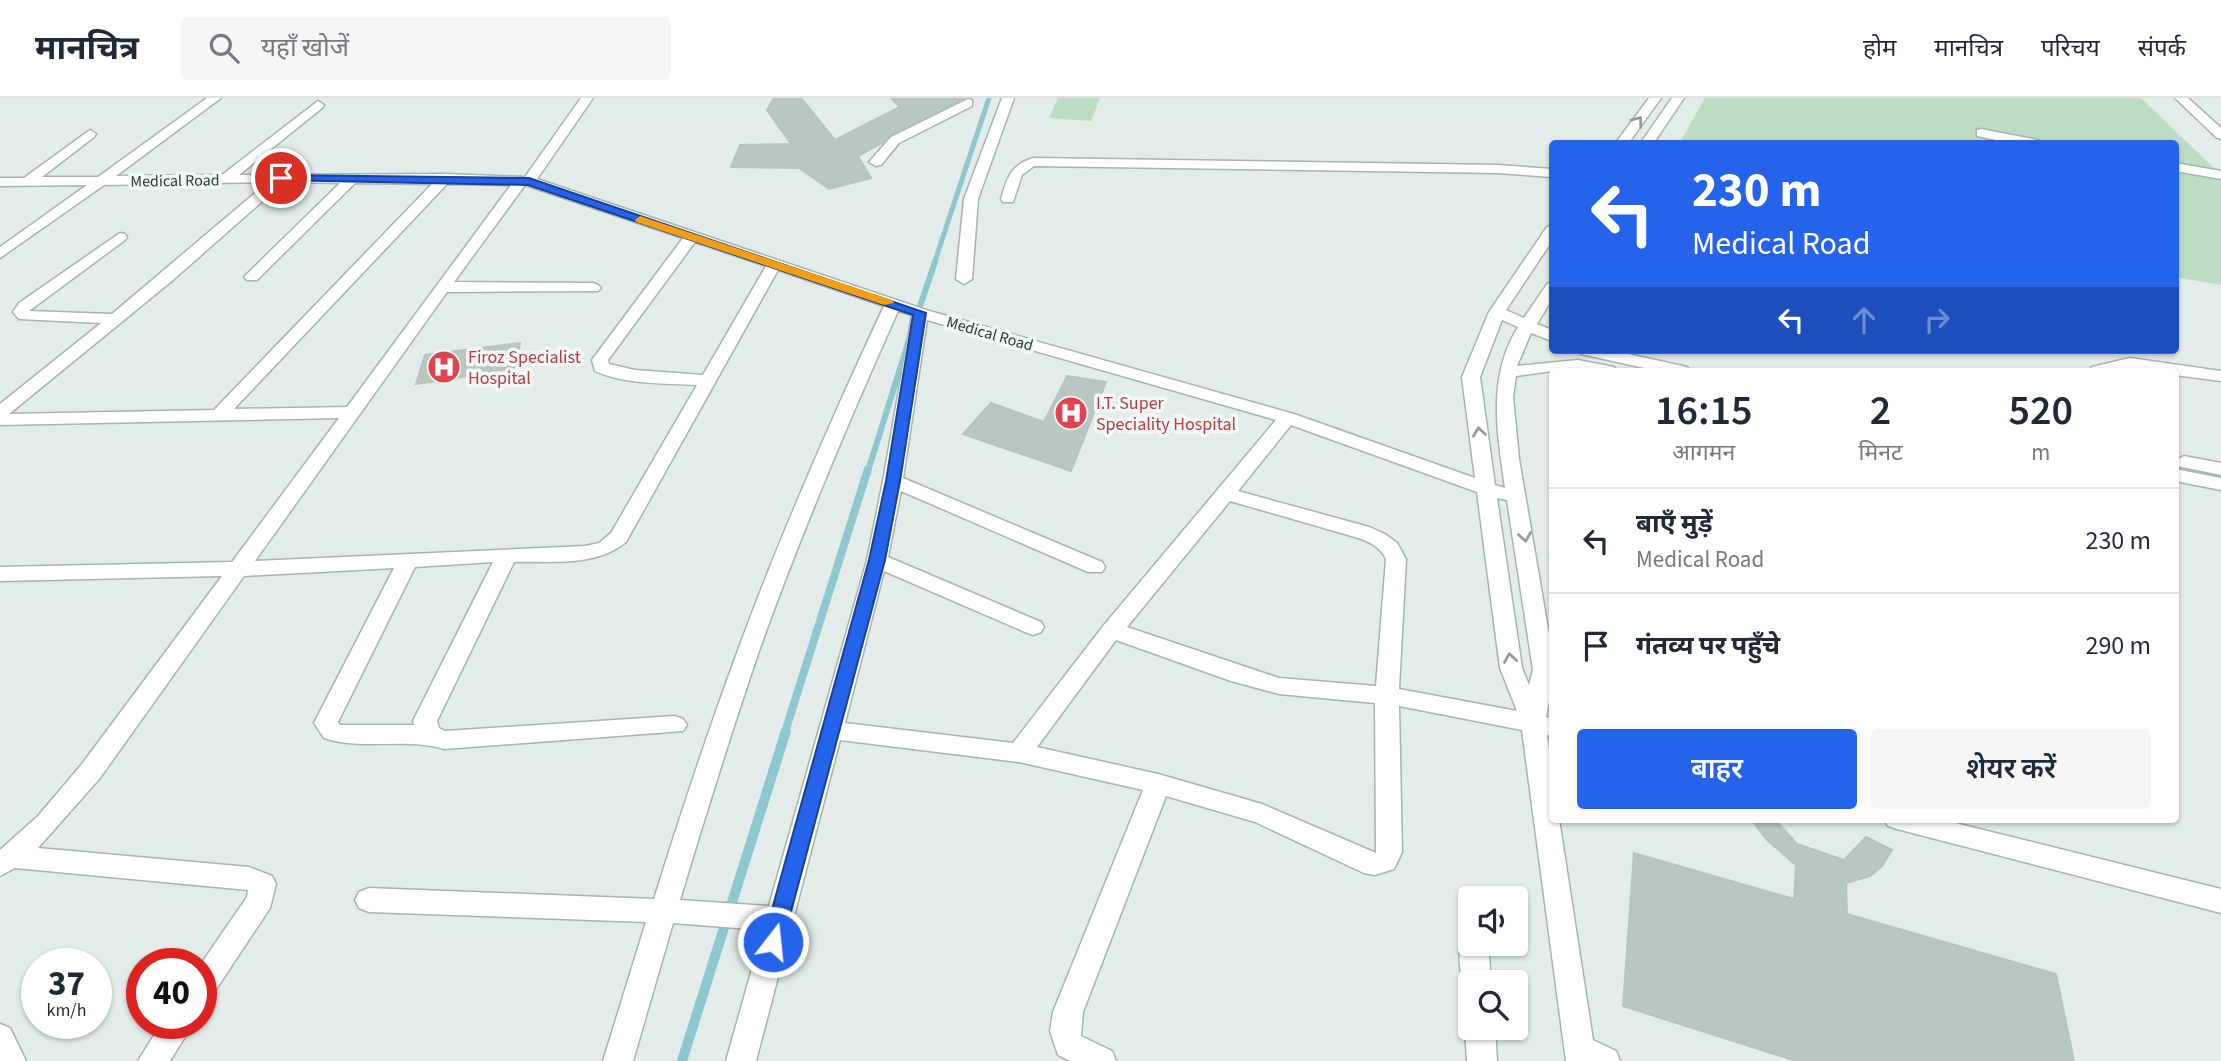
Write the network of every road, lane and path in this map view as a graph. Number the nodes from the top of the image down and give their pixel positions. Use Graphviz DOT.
graph roads {
  1 [pos="215,98"];
  2 [pos="587,98"];
  3 [pos="1655,98"];
  4 [pos="1678,98"];
  5 [pos="2181,98"];
  6 [pos="986,102"];
  7 [pos="318,105"];
  8 [pos="90,134"];
  9 [pos="1981,134"];
  10 [pos="2221,135"];
  11 [pos="1624,140"];
  12 [pos="1649,140"];
  13 [pos="2015,140"];
  14 [pos="876,162"];
  15 [pos="2179,168"];
  16 [pos="1549,173"];
  17 [pos="2221,176"];
  18 [pos="281,178"];
  19 [pos="445,178"];
  20 [pos="225,179"];
  21 [pos="351,179"];
  22 [pos="99,181"];
  23 [pos="525,181"];
  24 [pos="0,182"];
  25 [pos="22,182"];
  26 [pos="0,193"];
  27 [pos="1008,198"];
  28 [pos="1549,234"];
  29 [pos="120,237"];
  30 [pos="691,237"];
  31 [pos="0,254"];
  32 [pos="774,266"];
  33 [pos="251,277"];
  34 [pos="964,279"];
  35 [pos="442,287"];
  36 [pos="593,288"];
  37 [pos="1549,291"];
  38 [pos="893,304"];
  39 [pos="1497,312"];
  40 [pos="920,313"];
  41 [pos="116,319"];
  42 [pos="1528,325"];
  43 [pos="1549,335"];
  44 [pos="1605,354"];
  45 [pos="1549,368"];
  46 [pos="1554,368"];
  47 [pos="1590,368"];
  48 [pos="1668,368"];
  49 [pos="2110,368"];
  50 [pos="2165,368"];
  51 [pos="2179,370"];
  52 [pos="1507,372"];
  53 [pos="2221,376"];
  54 [pos="707,380"];
  55 [pos="350,412"];
  56 [pos="0,413"];
  57 [pos="218,416"];
  58 [pos="1288,418"];
  59 [pos="0,420"];
  60 [pos="2179,461"];
  61 [pos="2221,469"];
  62 [pos="2179,476"];
  63 [pos="893,481"];
  64 [pos="2221,484"];
  65 [pos="1488,489"];
  66 [pos="1225,493"];
  67 [pos="1518,497"];
  68 [pos="507,555"];
  69 [pos="408,560"];
  70 [pos="877,560"];
  71 [pos="1095,566"];
  72 [pos="239,569"];
  73 [pos="0,574"];
  74 [pos="1033,627"];
  75 [pos="1112,630"];
  76 [pos="1387,695"];
  77 [pos="1543,724"];
  78 [pos="675,725"];
  79 [pos="831,730"];
  80 [pos="428,734"];
  81 [pos="1019,753"];
  82 [pos="1549,779"];
  83 [pos="1158,784"];
  84 [pos="1554,823"];
  85 [pos="1913,823"];
  86 [pos="6,861"];
  87 [pos="369,900"];
  88 [pos="2221,901"];
  89 [pos="676,912"];
  90 [pos="780,919"];
  91 [pos="217,964"];
  92 [pos="0,1038"];
  93 [pos="168,1039"];
  94 [pos="1481,1040"];
  95 [pos="1579,1054"];
  96 [pos="11,1061"];
  97 [pos="153,1061"];
  98 [pos="618,1061"];
  99 [pos="741,1061"];
  100 [pos="1101,1061"];
  101 [pos="1482,1061"];
  102 [pos="1605,1061"];
  1 -- 22 [label="street"];
  2 -- 23 [label="street"];
  11 -- 3 [label="street, one-way"];
  4 -- 12 [label="street"];
  5 -- 10 [label="street"];
  6 -- 14 [label="street"];
  6 -- 34 [label="street"];
  7 -- 20 [label="street"];
  8 -- 25 [label="street"];
  9 -- 13 [label="street"];
  15 -- 17 [label="street"];
  16 -- 27 [label="street"];
  18 -- 20 [label="street, Medical Road"];
  18 -- 21 [label="street, Medical Road"];
  18 -- 41 [label="street"];
  19 -- 21 [label="street, Medical Road"];
  19 -- 23 [label="street, Medical Road"];
  19 -- 57 [label="street"];
  20 -- 22 [label="street, Medical Road"];
  21 -- 33 [label="street"];
  22 -- 25 [label="street, Medical Road"];
  22 -- 31 [label="street"];
  23 -- 30 [label="street, Medical Road"];
  23 -- 35 [label="street"];
  24 -- 25 [label="street, Medical Road"];
  25 -- 26 [label="street"];
  28 -- 39 [label="street"];
  29 -- 41 [label="street"];
  30 -- 32 [label="street, Medical Road"];
  30 -- 54 [label="street"];
  32 -- 38 [label="street, Medical Road"];
  32 -- 54 [label="street"];
  35 -- 36 [label="street"];
  35 -- 55 [label="street"];
  37 -- 42 [label="street"];
  38 -- 40 [label="street, Medical Road"];
  38 -- 89 [label="street"];
  39 -- 42 [label="street"];
  65 -- 39 [label="street, one-way"];
  40 -- 58 [label="street, Medical Road"];
  40 -- 63 [label="street"];
  41 -- 56 [label="street"];
  42 -- 43 [label="street"];
  42 -- 52 [label="street"];
  44 -- 48 [label="street"];
  45 -- 52 [label="street"];
  46 -- 47 [label="street"];
  49 -- 50 [label="street"];
  51 -- 53 [label="street"];
  52 -- 67 [label="street"];
  54 -- 68 [label="street"];
  55 -- 57 [label="street"];
  55 -- 72 [label="street"];
  57 -- 59 [label="street"];
  58 -- 65 [label="street, Medical Road"];
  58 -- 66 [label="street"];
  60 -- 61 [label="street"];
  62 -- 64 [label="street"];
  63 -- 70 [label="street"];
  63 -- 71 [label="street"];
  65 -- 67 [label="street, Medical Road"];
  77 -- 65 [label="street, one-way"];
  66 -- 75 [label="street"];
  66 -- 76 [label="street"];
  67 -- 77 [label="street, one-way"];
  68 -- 69 [label="street"];
  68 -- 80 [label="street"];
  69 -- 72 [label="street"];
  69 -- 80 [label="street"];
  70 -- 74 [label="street"];
  70 -- 79 [label="street"];
  72 -- 73 [label="street"];
  72 -- 86 [label="street"];
  75 -- 76 [label="street"];
  75 -- 81 [label="street"];
  76 -- 77 [label="street"];
  76 -- 83 [label="street"];
  77 -- 82 [label="street"];
  78 -- 80 [label="street"];
  79 -- 81 [label="street"];
  79 -- 90 [label="street"];
  81 -- 83 [label="street"];
  83 -- 100 [label="street"];
  84 -- 95 [label="street"];
  85 -- 88 [label="street"];
  86 -- 91 [label="street"];
  87 -- 89 [label="street"];
  89 -- 90 [label="street"];
  89 -- 98 [label="street"];
  90 -- 99 [label="street"];
  92 -- 96 [label="street"];
  93 -- 97 [label="street"];
  94 -- 101 [label="street"];
  95 -- 102 [label="street"];
}
